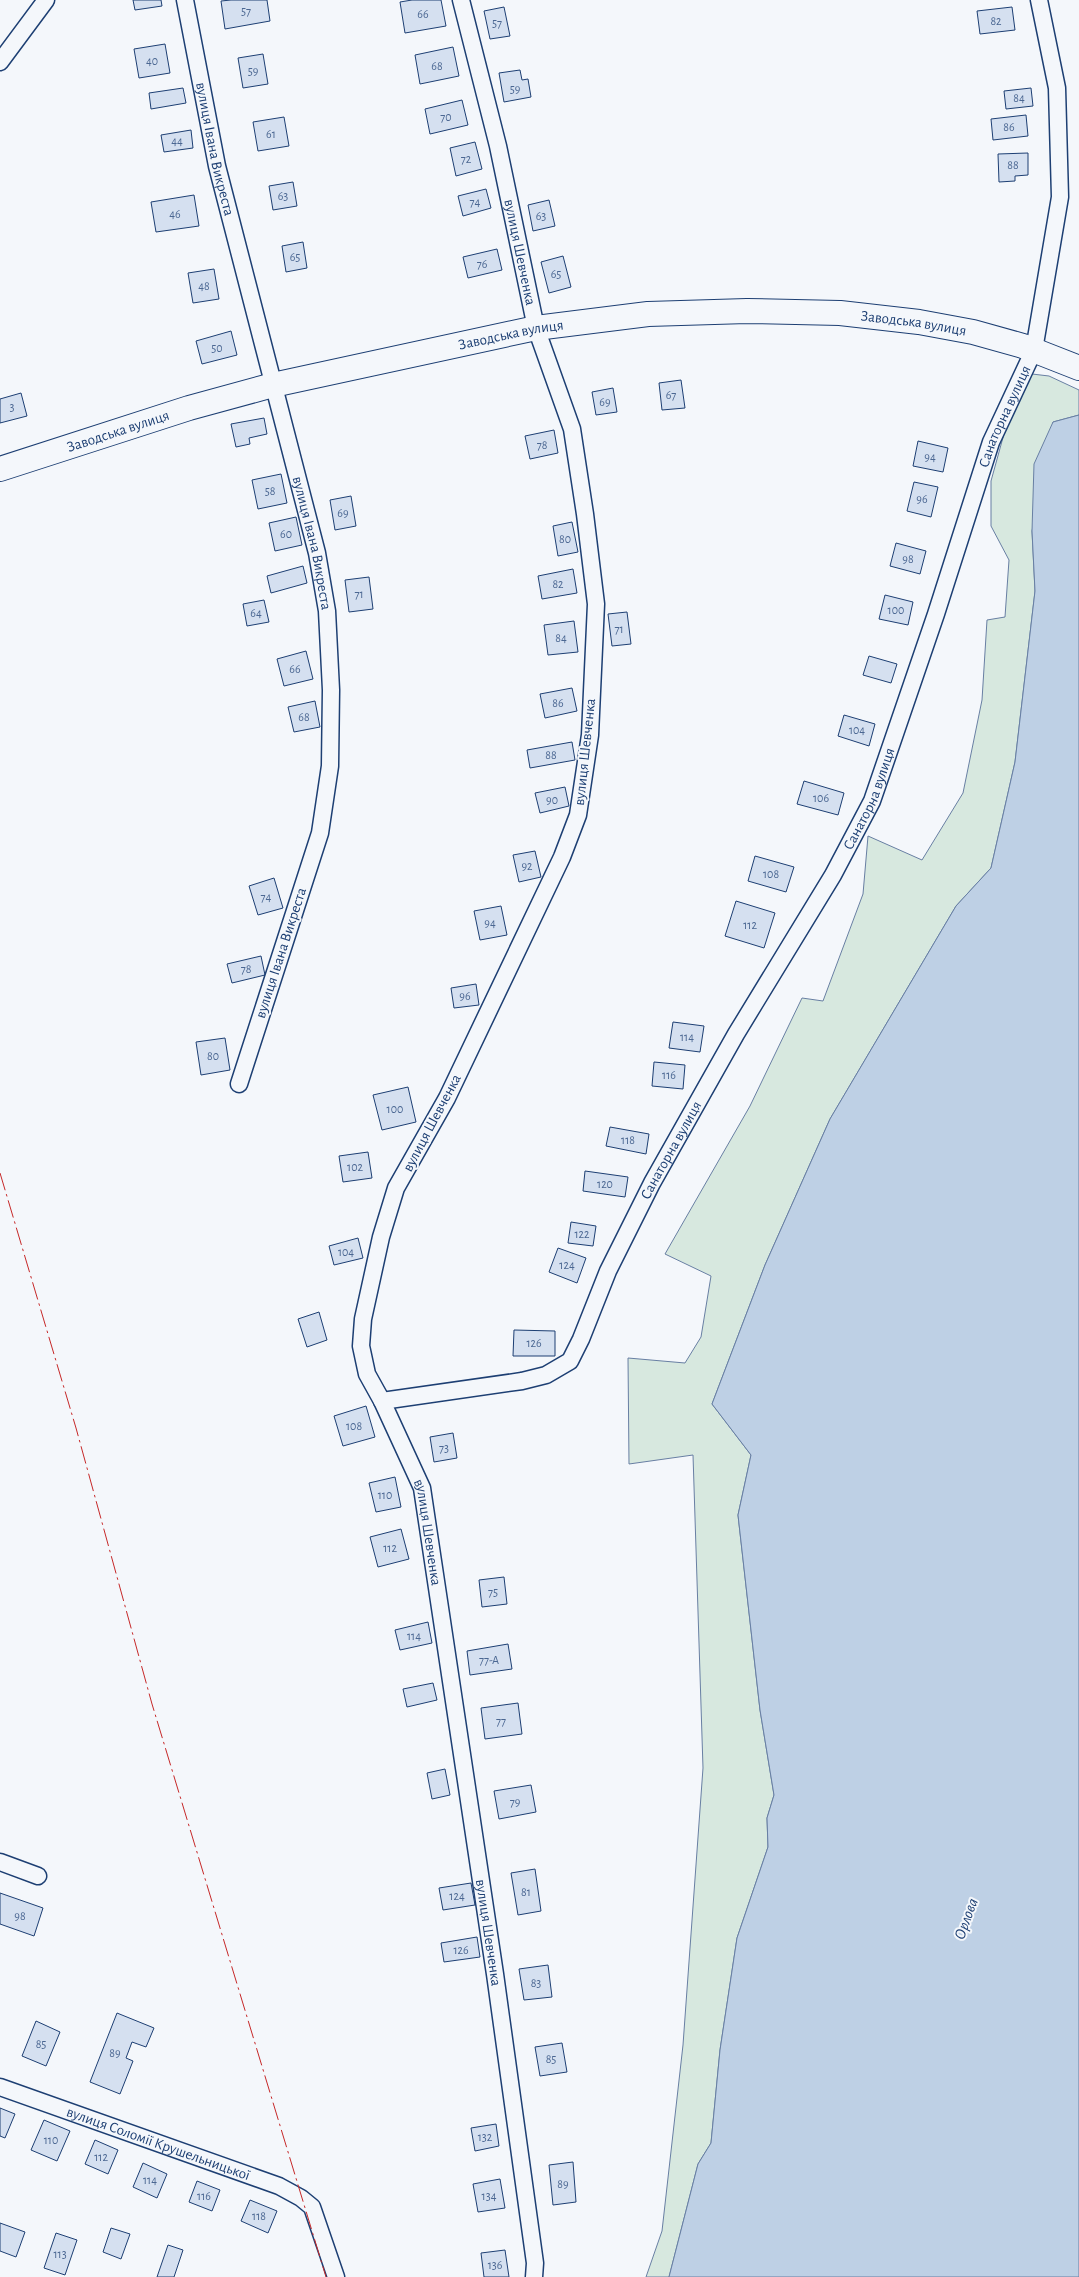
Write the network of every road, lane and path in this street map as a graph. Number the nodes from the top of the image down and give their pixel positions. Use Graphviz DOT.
graph roads {
  1 [pos="46,0"];
  2 [pos="185,0"];
  3 [pos="461,0"];
  4 [pos="1039,0"];
  5 [pos="0,62"];
  6 [pos="536,328"];
  7 [pos="1034,350"];
  8 [pos="1079,368"];
  9 [pos="273,385"];
  10 [pos="0,468"];
  11 [pos="239,1084"];
  12 [pos="382,1401"];
  13 [pos="0,1862"];
  14 [pos="38,1876"];
  15 [pos="0,2088"];
  16 [pos="534,2270"];
  17 [pos="336,2277"];
  1 -- 5 [label="street"];
  2 -- 9 [label="street, вулиця Івана Викреста"];
  3 -- 6 [label="street, вулиця Шевченка"];
  4 -- 7 [label="street, Санаторна вулиця"];
  6 -- 7 [label="street, Заводська вулиця"];
  6 -- 9 [label="street, Заводська вулиця"];
  6 -- 12 [label="street, вулиця Шевченка"];
  7 -- 8 [label="street, Заводська вулиця"];
  7 -- 12 [label="street, Санаторна вулиця"];
  9 -- 10 [label="street, Заводська вулиця"];
  9 -- 11 [label="street, вулиця Івана Викреста"];
  12 -- 16 [label="street, вулиця Шевченка"];
  13 -- 14 [label="street"];
  15 -- 17 [label="street, вулиця Соломії Крушельницької"];
}
